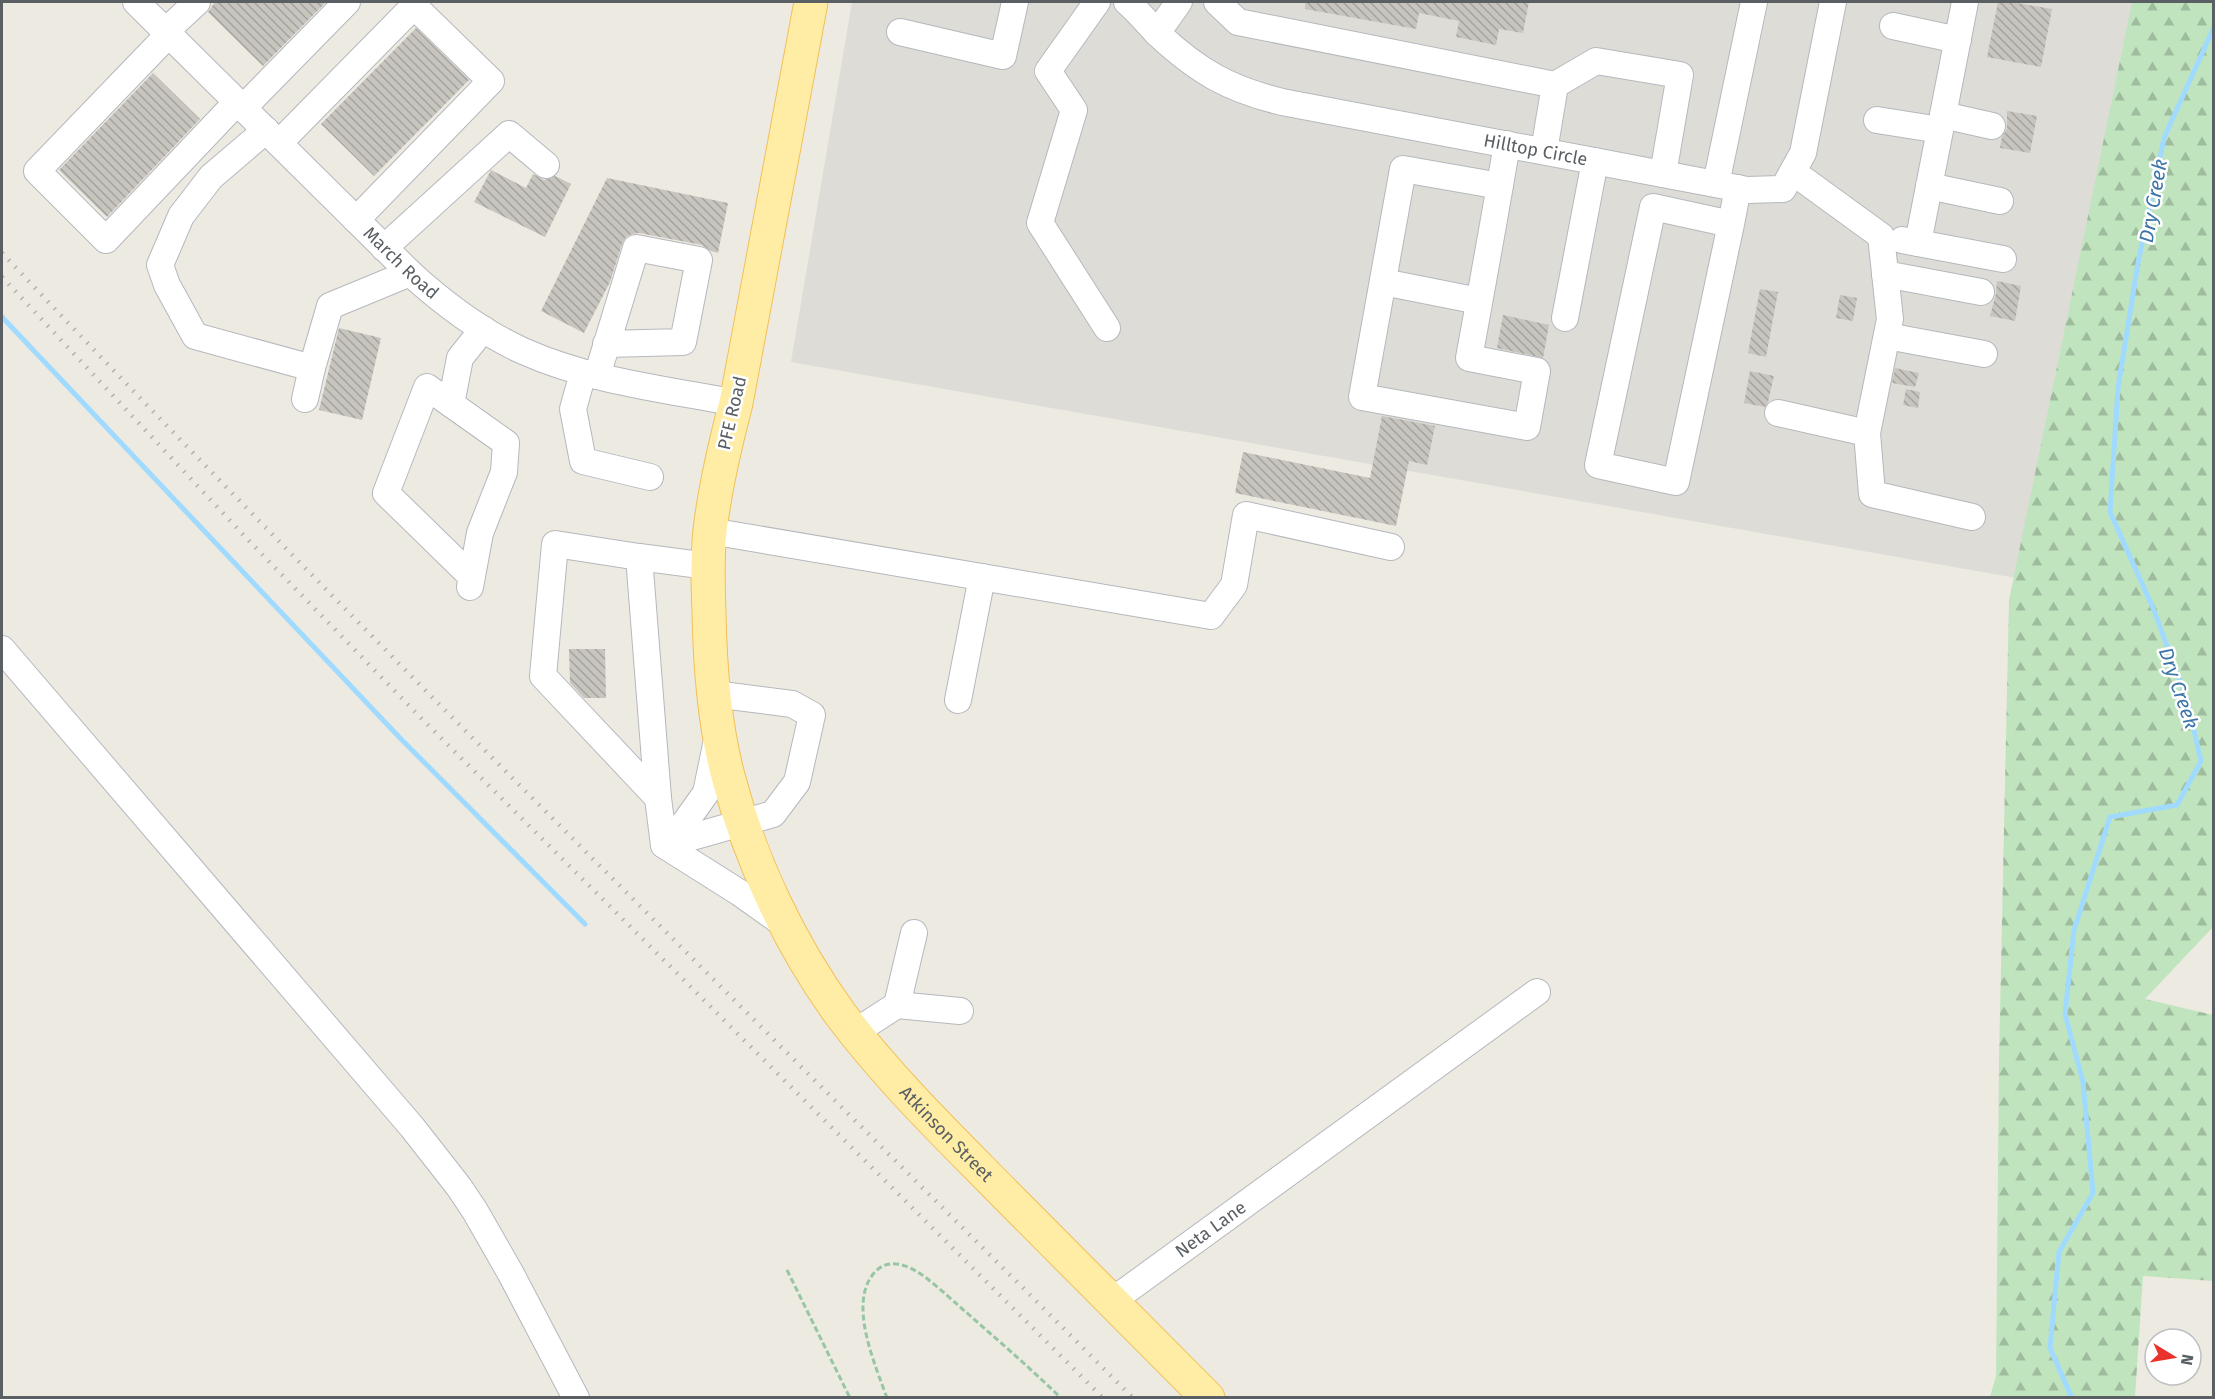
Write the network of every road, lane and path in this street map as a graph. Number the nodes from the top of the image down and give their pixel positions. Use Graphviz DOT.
graph roads {
  1 [pos="136,2"];
  2 [pos="197,2"];
  3 [pos="347,2"];
  4 [pos="811,2"];
  5 [pos="1015,2"];
  6 [pos="1097,2"];
  7 [pos="1127,2"];
  8 [pos="1179,2"];
  9 [pos="1217,2"];
  10 [pos="1754,2"];
  11 [pos="1833,2"];
  12 [pos="1965,2"];
  13 [pos="1893,26"];
  14 [pos="900,32"];
  15 [pos="168,33"];
  16 [pos="1157,33"];
  17 [pos="1958,40"];
  18 [pos="1555,85"];
  19 [pos="240,105"];
  20 [pos="1877,120"];
  21 [pos="1941,123"];
  22 [pos="1992,126"];
  23 [pos="272,137"];
  24 [pos="1507,144"];
  25 [pos="1544,151"];
  26 [pos="1595,161"];
  27 [pos="546,165"];
  28 [pos="1793,172"];
  29 [pos="1663,174"];
  30 [pos="1500,186"];
  31 [pos="1727,186"];
  32 [pos="1929,186"];
  33 [pos="2000,201"];
  34 [pos="356,220"];
  35 [pos="1731,224"];
  36 [pos="1881,236"];
  37 [pos="1917,243"];
  38 [pos="384,248"];
  39 [pos="2003,259"];
  40 [pos="410,273"];
  41 [pos="1885,274"];
  42 [pos="1383,282"];
  43 [pos="1981,292"];
  44 [pos="1479,301"];
  45 [pos="1564,318"];
  46 [pos="1107,328"];
  47 [pos="483,329"];
  48 [pos="1887,336"];
  49 [pos="606,344"];
  50 [pos="1984,354"];
  51 [pos="312,368"];
  52 [pos="590,374"];
  53 [pos="305,399"];
  54 [pos="736,403"];
  55 [pos="451,404"];
  56 [pos="1778,413"];
  57 [pos="1867,433"];
  58 [pos="650,477"];
  59 [pos="1971,517"];
  60 [pos="710,531"];
  61 [pos="1391,547"];
  62 [pos="639,557"];
  63 [pos="708,566"];
  64 [pos="982,577"];
  65 [pos="2,649"];
  66 [pos="714,694"];
  67 [pos="958,700"];
  68 [pos="720,731"];
  69 [pos="658,798"];
  70 [pos="743,825"];
  71 [pos="664,845"];
  72 [pos="788,927"];
  73 [pos="914,933"];
  74 [pos="1537,992"];
  75 [pos="897,1005"];
  76 [pos="960,1011"];
  77 [pos="855,1032"];
  78 [pos="787,1270"];
  79 [pos="1112,1301"];
  80 [pos="576,1398"];
  81 [pos="850,1398"];
  82 [pos="887,1398"];
  83 [pos="1061,1398"];
  84 [pos="1208,1398"];
  1 -- 15 [label="street, March Road"];
  2 -- 15 [label="street"];
  3 -- 19 [label="street"];
  4 -- 54 [label="main road, PFE Road"];
  5 -- 14 [label="street"];
  6 -- 46 [label="street"];
  7 -- 16 [label="street, Hilltop Circle"];
  8 -- 16 [label="street"];
  9 -- 18 [label="street"];
  10 -- 31 [label="street"];
  11 -- 28 [label="street, Hilltop Circle"];
  12 -- 17 [label="street"];
  13 -- 17 [label="street"];
  15 -- 19 [label="street, March Road"];
  15 -- 19 [label="street"];
  16 -- 24 [label="street, Hilltop Circle"];
  17 -- 21 [label="street"];
  18 -- 25 [label="street"];
  18 -- 29 [label="street"];
  19 -- 23 [label="street, March Road"];
  20 -- 21 [label="street"];
  21 -- 22 [label="street"];
  21 -- 32 [label="street"];
  23 -- 34 [label="street, March Road"];
  23 -- 34 [label="street"];
  23 -- 51 [label="street"];
  24 -- 25 [label="street, Hilltop Circle"];
  24 -- 30 [label="street"];
  25 -- 26 [label="street, Hilltop Circle"];
  26 -- 29 [label="street, Hilltop Circle"];
  26 -- 45 [label="street"];
  27 -- 38 [label="street"];
  28 -- 31 [label="street, Hilltop Circle"];
  28 -- 36 [label="street"];
  29 -- 31 [label="street, Hilltop Circle"];
  30 -- 42 [label="street"];
  30 -- 44 [label="street"];
  31 -- 35 [label="street"];
  32 -- 33 [label="street"];
  32 -- 37 [label="street"];
  34 -- 38 [label="street, March Road"];
  35 -- 35 [label="street"];
  36 -- 37 [label="street"];
  36 -- 41 [label="street"];
  37 -- 39 [label="street"];
  38 -- 40 [label="street, March Road"];
  40 -- 47 [label="street, March Road"];
  40 -- 51 [label="street"];
  41 -- 43 [label="street"];
  41 -- 48 [label="street"];
  42 -- 44 [label="street"];
  42 -- 44 [label="street"];
  47 -- 52 [label="street, March Road"];
  47 -- 55 [label="street"];
  48 -- 50 [label="street"];
  48 -- 57 [label="street"];
  49 -- 49 [label="street"];
  49 -- 52 [label="street"];
  51 -- 53 [label="street"];
  52 -- 54 [label="street, March Road"];
  52 -- 58 [label="street"];
  54 -- 60 [label="main road, PFE Road"];
  55 -- 55 [label="street"];
  56 -- 57 [label="street"];
  57 -- 59 [label="street"];
  60 -- 63 [label="main road, PFE Road"];
  60 -- 64 [label="street"];
  61 -- 64 [label="street"];
  62 -- 63 [label="street"];
  62 -- 69 [label="street"];
  62 -- 69 [label="street"];
  63 -- 66 [label="main road, PFE Road"];
  64 -- 67 [label="street"];
  65 -- 80 [label="street"];
  66 -- 68 [label="main road, PFE Road"];
  66 -- 70 [label="street"];
  68 -- 70 [label="main road, PFE Road"];
  68 -- 71 [label="street"];
  69 -- 71 [label="street"];
  70 -- 71 [label="street"];
  70 -- 72 [label="main road, Atkinson Street"];
  71 -- 72 [label="street"];
  72 -- 77 [label="main road, Atkinson Street"];
  73 -- 75 [label="street"];
  74 -- 79 [label="street, Neta Lane"];
  75 -- 76 [label="street"];
  75 -- 77 [label="street"];
  77 -- 79 [label="main road, Atkinson Street"];
  78 -- 81 [label="path"];
  79 -- 84 [label="main road, Atkinson Street"];
  82 -- 83 [label="path"];
}
